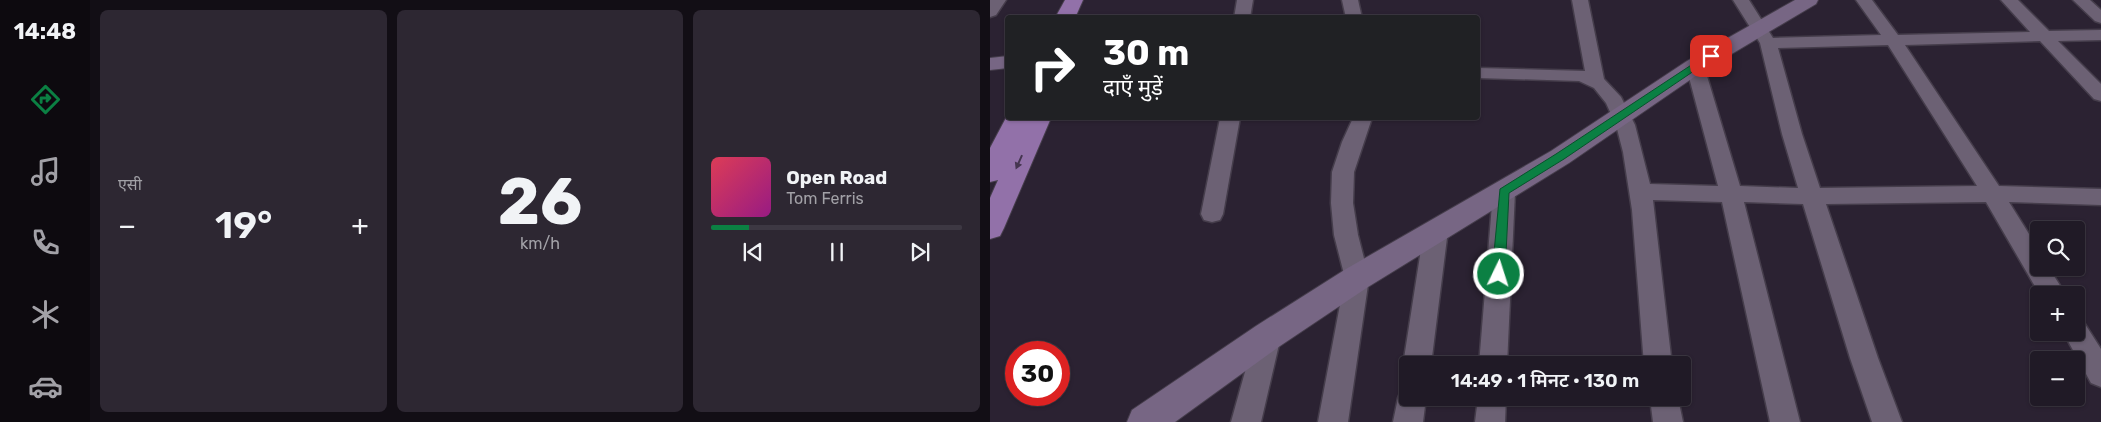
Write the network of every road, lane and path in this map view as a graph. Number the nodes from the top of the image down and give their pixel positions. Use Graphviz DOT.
graph roads {
  1 [pos="998,0"];
  2 [pos="1074,0"];
  3 [pos="1091,0"];
  4 [pos="1245,0"];
  5 [pos="1350,0"];
  6 [pos="1580,0"];
  7 [pos="1741,0"];
  8 [pos="1809,0"];
  9 [pos="1864,0"];
  10 [pos="2009,0"];
  11 [pos="2081,0"];
  12 [pos="990,12"];
  13 [pos="1066,15"];
  14 [pos="1085,15"];
  15 [pos="1242,15"];
  16 [pos="1353,15"];
  17 [pos="2101,18"];
  18 [pos="2101,34"];
  19 [pos="1764,35"];
  20 [pos="2046,36"];
  21 [pos="1894,40"];
  22 [pos="1005,62"];
  23 [pos="990,64"];
  24 [pos="1695,66"];
  25 [pos="1480,73"];
  26 [pos="1595,79"];
  27 [pos="2101,95"];
  28 [pos="1622,114"];
  29 [pos="1016,120"];
  30 [pos="1038,120"];
  31 [pos="1230,120"];
  32 [pos="1361,120"];
  33 [pos="990,173"];
  34 [pos="1504,192"];
  35 [pos="1640,192"];
  36 [pos="1731,194"];
  37 [pos="1992,194"];
  38 [pos="1813,196"];
  39 [pos="2101,197"];
  40 [pos="1212,214"];
  41 [pos="990,228"];
  42 [pos="1436,230"];
  43 [pos="1357,278"];
  44 [pos="2048,286"];
  45 [pos="1268,336"];
  46 [pos="2081,341"];
  47 [pos="1418,356"];
  48 [pos="1495,356"];
  49 [pos="1657,356"];
  50 [pos="2101,374"];
  51 [pos="1411,406"];
  52 [pos="1491,406"];
  53 [pos="1665,406"];
  54 [pos="1145,422"];
  55 [pos="1246,422"];
  56 [pos="1333,422"];
  57 [pos="1408,422"];
  58 [pos="1490,422"];
  59 [pos="1668,422"];
  60 [pos="1785,422"];
  61 [pos="1887,422"];
  1 -- 12 [label="street"];
  2 -- 13 [label="highway"];
  3 -- 14 [label="highway"];
  4 -- 15 [label="street"];
  5 -- 16 [label="street"];
  6 -- 26 [label="street"];
  7 -- 19 [label="street"];
  8 -- 19 [label="street"];
  9 -- 21 [label="street"];
  10 -- 20 [label="street"];
  11 -- 17 [label="street"];
  18 -- 20 [label="street"];
  19 -- 21 [label="street"];
  19 -- 24 [label="street"];
  19 -- 38 [label="street"];
  20 -- 21 [label="street"];
  20 -- 27 [label="street"];
  21 -- 37 [label="street"];
  22 -- 23 [label="street"];
  24 -- 28 [label="street"];
  24 -- 36 [label="street"];
  25 -- 26 [label="street"];
  26 -- 28 [label="street"];
  28 -- 34 [label="street"];
  28 -- 35 [label="street"];
  29 -- 33 [label="highway"];
  30 -- 41 [label="highway, one-way"];
  31 -- 40 [label="street"];
  32 -- 43 [label="street"];
  34 -- 42 [label="street"];
  34 -- 48 [label="street"];
  35 -- 36 [label="street"];
  35 -- 49 [label="street"];
  36 -- 38 [label="street"];
  36 -- 60 [label="street"];
  37 -- 38 [label="street"];
  37 -- 39 [label="street"];
  37 -- 44 [label="street"];
  38 -- 61 [label="street"];
  42 -- 43 [label="street"];
  42 -- 47 [label="street"];
  43 -- 45 [label="street"];
  43 -- 56 [label="street"];
  45 -- 54 [label="street"];
  45 -- 55 [label="street"];
  46 -- 50 [label="street"];
  51 -- 57 [label="street"];
  52 -- 58 [label="street"];
  53 -- 59 [label="street"];
}
